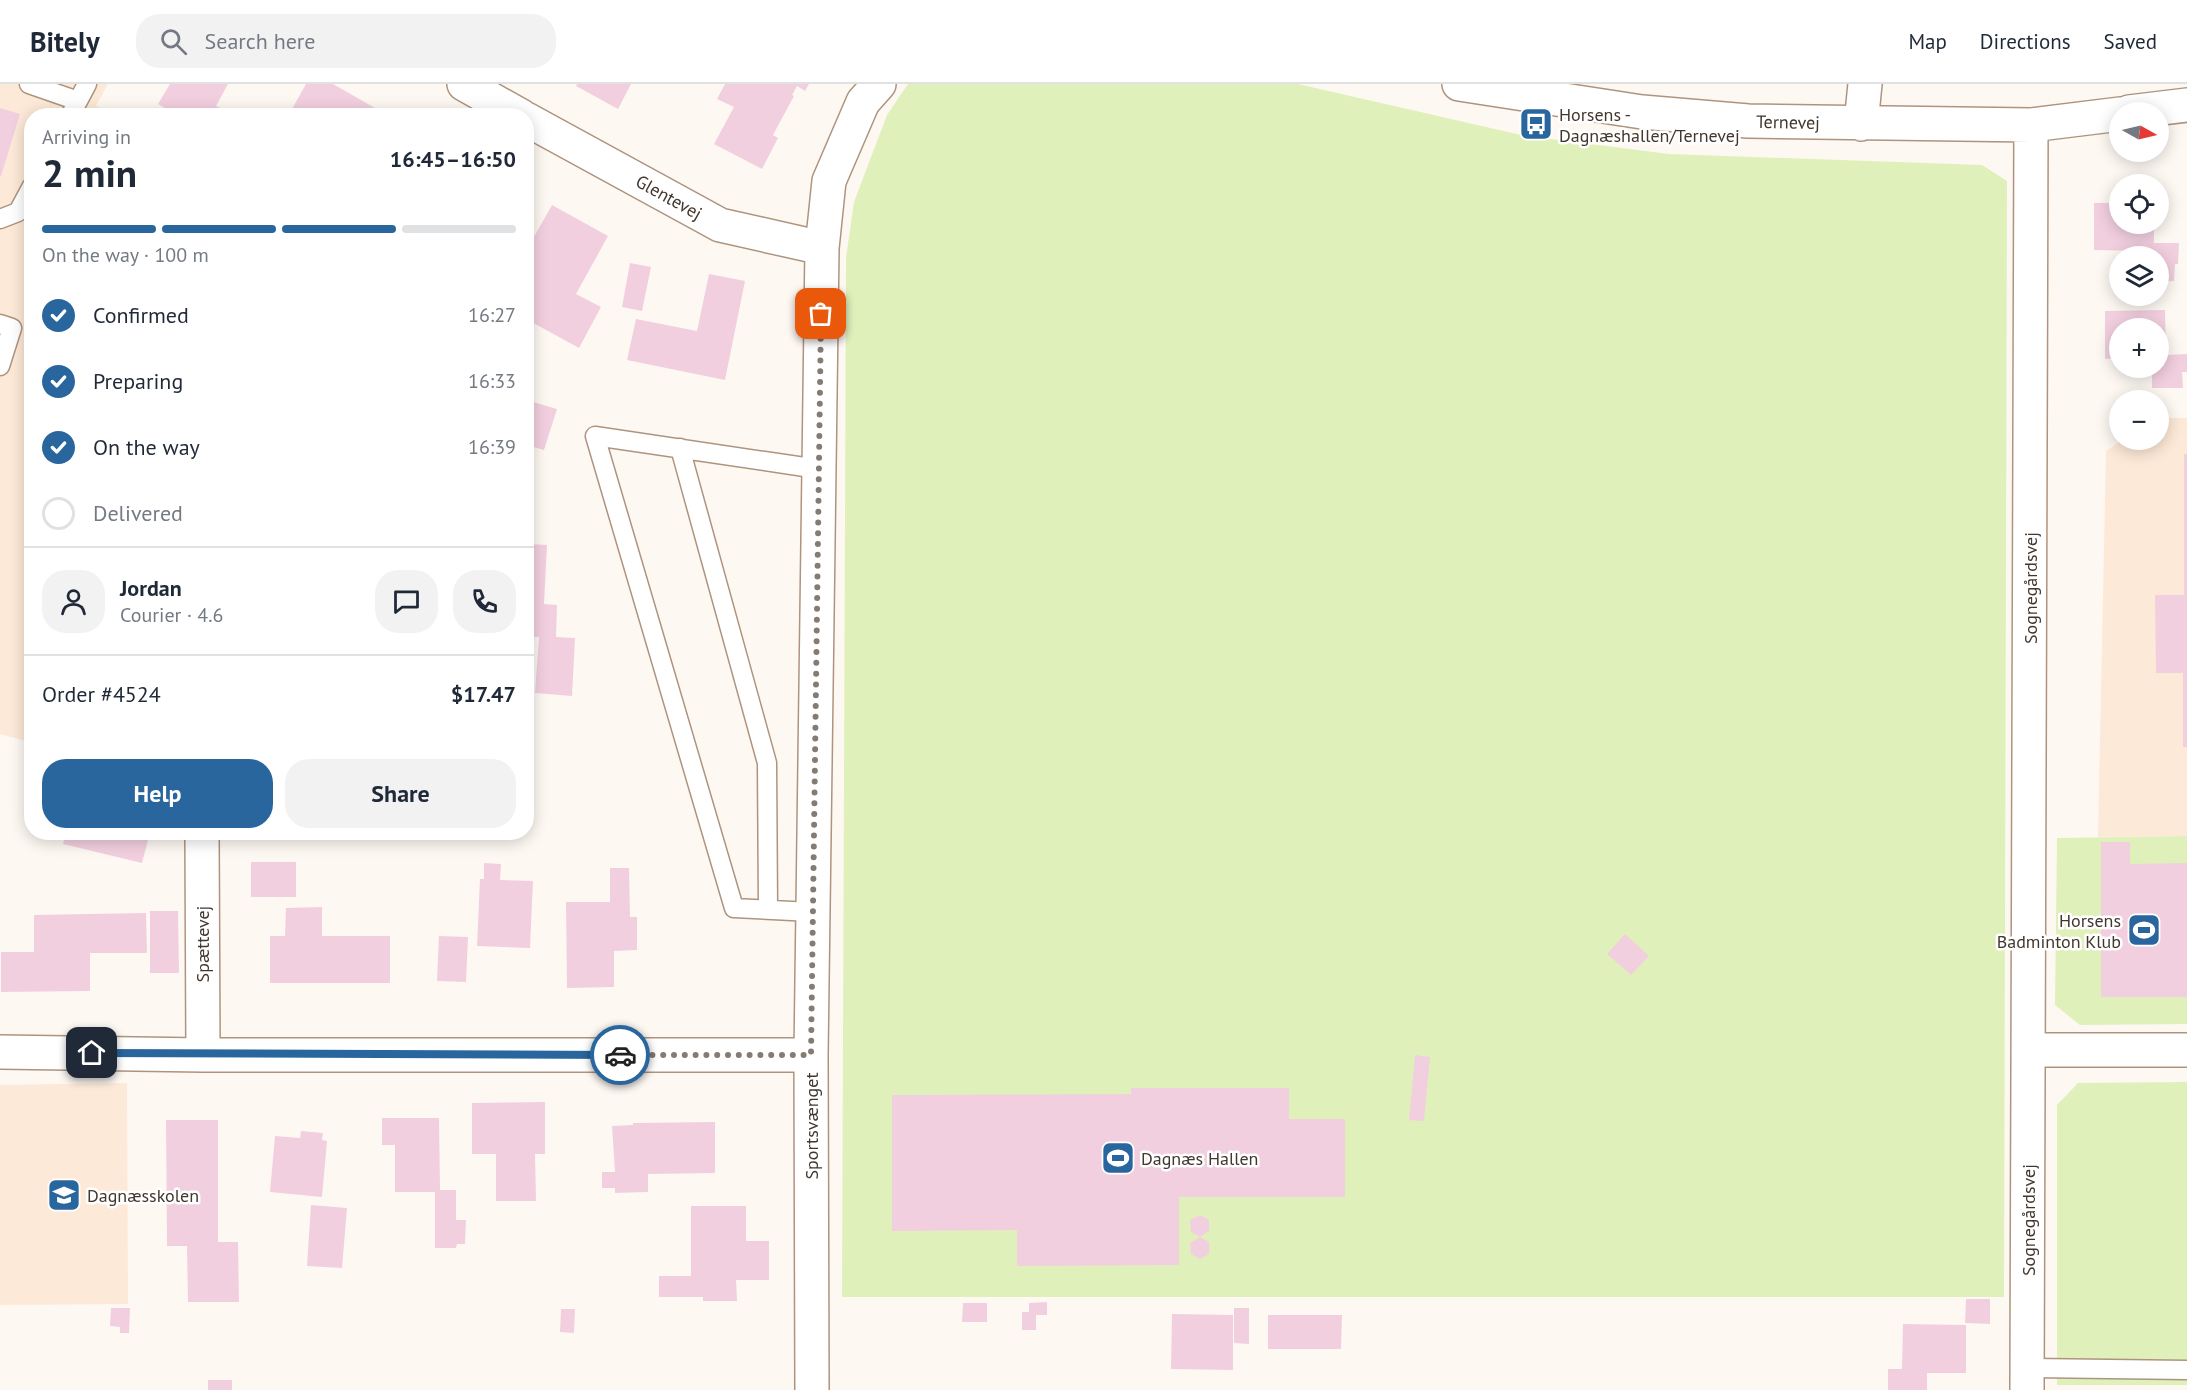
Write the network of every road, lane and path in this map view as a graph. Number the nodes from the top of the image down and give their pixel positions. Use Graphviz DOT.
graph roads {
  1 [pos="29,84"];
  2 [pos="87,84"];
  3 [pos="464,84"];
  4 [pos="879,84"];
  5 [pos="1459,84"];
  6 [pos="1865,84"];
  7 [pos="2187,105"];
  8 [pos="2169,107"];
  9 [pos="72,108"];
  10 [pos="75,108"];
  11 [pos="507,108"];
  12 [pos="2109,115"];
  13 [pos="534,122"];
  14 [pos="1861,124"];
  15 [pos="2031,125"];
  16 [pos="24,201"];
  17 [pos="0,219"];
  18 [pos="822,248"];
  19 [pos="0,324"];
  20 [pos="0,366"];
  21 [pos="680,448"];
  22 [pos="818,469"];
  23 [pos="202,840"];
  24 [pos="768,909"];
  25 [pos="812,912"];
  26 [pos="2030,1050"];
  27 [pos="2187,1050"];
  28 [pos="0,1052"];
  29 [pos="203,1055"];
  30 [pos="811,1055"];
  31 [pos="2187,1370"];
  32 [pos="2027,1379"];
  33 [pos="812,1390"];
  1 -- 9 [label="lane"];
  2 -- 10 [label="lane"];
  3 -- 11 [label="street"];
  4 -- 18 [label="street, Sportsvænget"];
  5 -- 14 [label="street, Ternevej"];
  6 -- 14 [label="street"];
  7 -- 8 [label="street"];
  12 -- 15 [label="street, Ternevej"];
  13 -- 18 [label="street, Glentevej"];
  14 -- 15 [label="street, Ternevej"];
  15 -- 26 [label="street, Sognegårdsvej"];
  16 -- 17 [label="lane"];
  18 -- 22 [label="street, Sportsvænget"];
  19 -- 20 [label="lane"];
  21 -- 22 [label="lane"];
  21 -- 24 [label="lane"];
  21 -- 24 [label="lane"];
  22 -- 25 [label="street, Sportsvænget"];
  23 -- 29 [label="street, Spættevej"];
  24 -- 25 [label="lane"];
  25 -- 30 [label="street, Sportsvænget"];
  26 -- 27 [label="street"];
  26 -- 32 [label="street, Sognegårdsvej"];
  28 -- 29 [label="street"];
  29 -- 30 [label="street"];
  30 -- 33 [label="street, Sportsvænget"];
  31 -- 32 [label="lane"];
}
